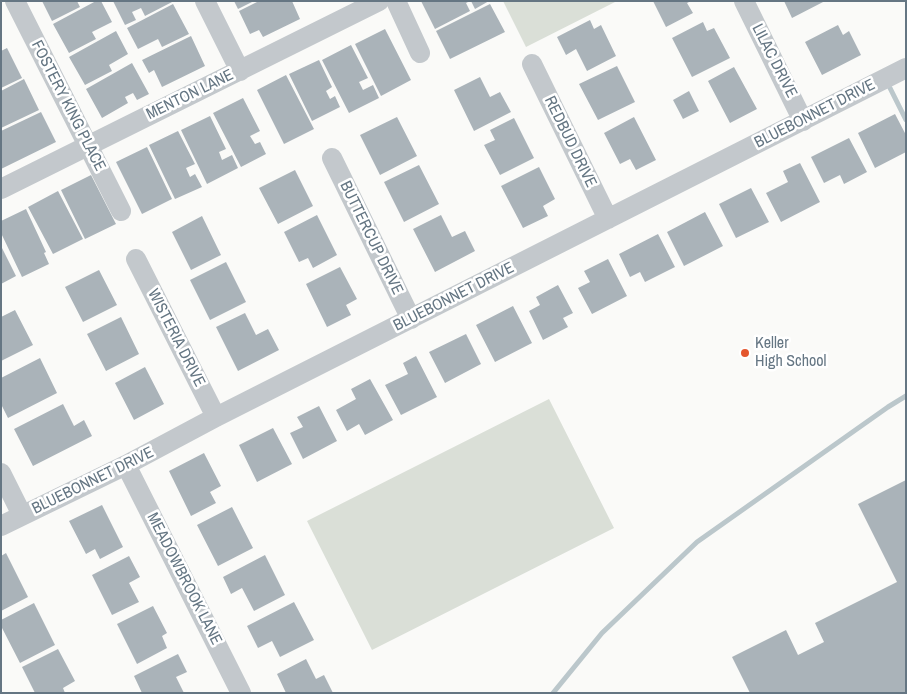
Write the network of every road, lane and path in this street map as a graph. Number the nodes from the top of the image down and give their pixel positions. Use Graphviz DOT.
graph roads {
  1 [pos="15,1"];
  2 [pos="205,1"];
  3 [pos="379,1"];
  4 [pos="396,1"];
  5 [pos="744,1"];
  6 [pos="420,53"];
  7 [pos="532,64"];
  8 [pos="906,68"];
  9 [pos="240,70"];
  10 [pos="803,121"];
  11 [pos="88,146"];
  12 [pos="332,158"];
  13 [pos="1,189"];
  14 [pos="121,211"];
  15 [pos="608,219"];
  16 [pos="136,259"];
  17 [pos="411,319"];
  18 [pos="216,417"];
  19 [pos="126,465"];
  20 [pos="1,473"];
  21 [pos="22,515"];
  22 [pos="1,526"];
  23 [pos="241,693"];
  1 -- 11 [label="street, FOSTERY KING PLACE"];
  2 -- 9 [label="street"];
  3 -- 9 [label="street, MENTON LANE"];
  4 -- 6 [label="street"];
  5 -- 10 [label="street, LILAC DRIVE"];
  7 -- 15 [label="street, REDBUD DRIVE"];
  8 -- 10 [label="street, BLUEBONNET DRIVE"];
  9 -- 11 [label="street, MENTON LANE"];
  10 -- 15 [label="street, BLUEBONNET DRIVE"];
  11 -- 13 [label="street, MENTON LANE"];
  11 -- 14 [label="street, FOSTERY KING PLACE"];
  12 -- 17 [label="street, BUTTERCUP DRIVE"];
  15 -- 17 [label="street, BLUEBONNET DRIVE"];
  16 -- 18 [label="street, WISTERIA DRIVE"];
  17 -- 18 [label="street, BLUEBONNET DRIVE"];
  18 -- 19 [label="street, BLUEBONNET DRIVE"];
  19 -- 21 [label="street, BLUEBONNET DRIVE"];
  19 -- 23 [label="street, MEADOWBROOK LANE"];
  20 -- 21 [label="street"];
  21 -- 22 [label="street, BLUEBONNET DRIVE"];
}
